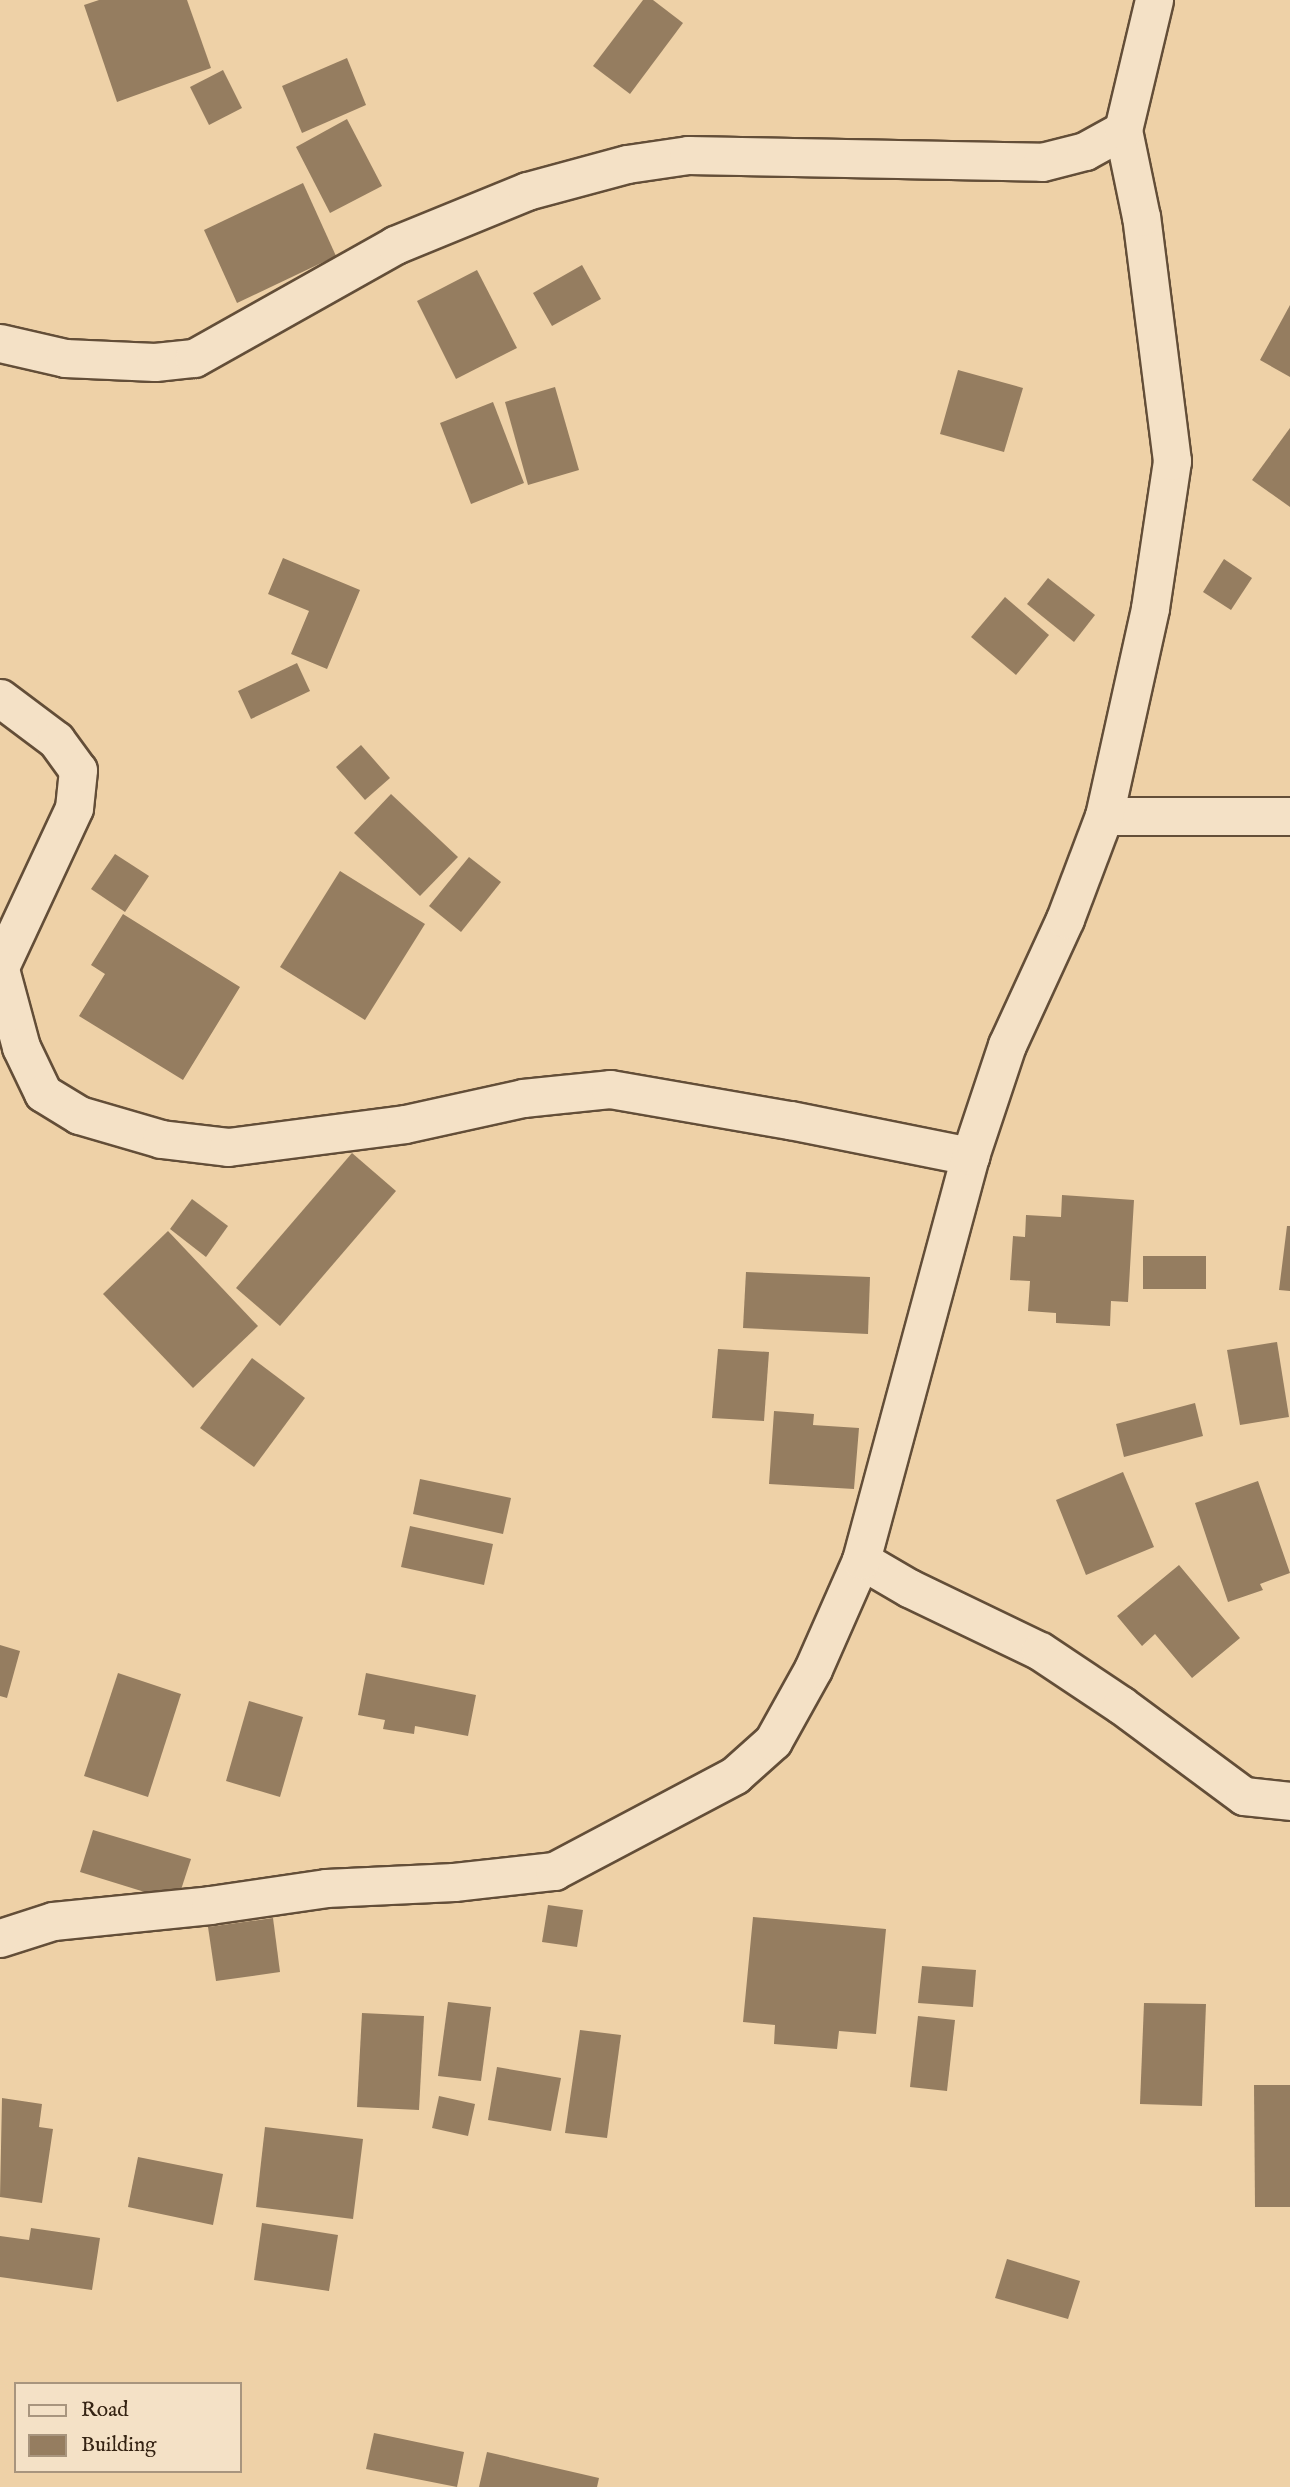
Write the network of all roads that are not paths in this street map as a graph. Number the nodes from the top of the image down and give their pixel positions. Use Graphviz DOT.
graph roads {
  1 [pos="1154,0"];
  2 [pos="1123,130"];
  3 [pos="0,343"];
  4 [pos="0,698"];
  5 [pos="1104,816"];
  6 [pos="1290,816"];
  7 [pos="0,968"];
  8 [pos="970,1156"];
  9 [pos="861,1560"];
  10 [pos="1290,1801"];
  11 [pos="0,1938"];
  1 -- 2 [label="street"];
  2 -- 3 [label="street"];
  2 -- 5 [label="street"];
  4 -- 7 [label="street"];
  5 -- 6 [label="street"];
  5 -- 8 [label="street"];
  7 -- 8 [label="street"];
  8 -- 9 [label="street"];
  9 -- 10 [label="street"];
  9 -- 11 [label="street"];
}
